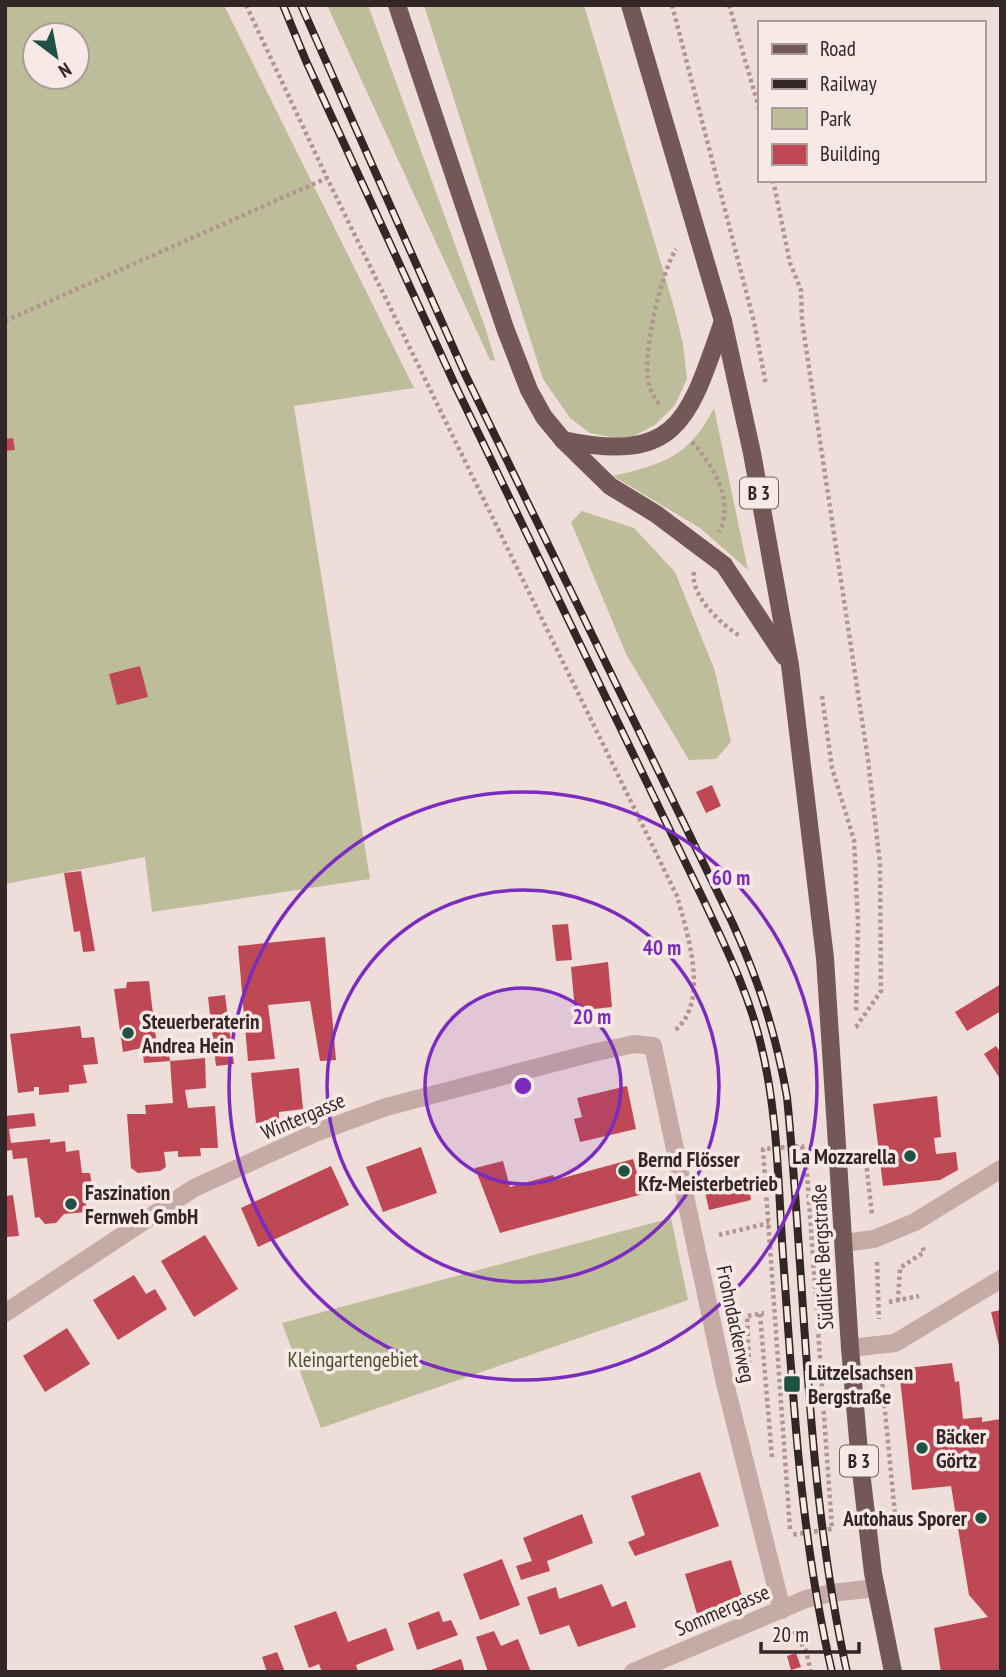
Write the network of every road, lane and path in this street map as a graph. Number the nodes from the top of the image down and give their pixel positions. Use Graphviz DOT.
graph roads {
  1 [pos="246,5"];
  2 [pos="397,5"];
  3 [pos="630,5"];
  4 [pos="672,5"];
  5 [pos="729,5"];
  6 [pos="758,104"];
  7 [pos="327,178"];
  8 [pos="773,182"];
  9 [pos="693,221"];
  10 [pos="5,321"];
  11 [pos="723,321"];
  12 [pos="754,322"];
  13 [pos="676,425"];
  14 [pos="563,440"];
  15 [pos="708,551"];
  16 [pos="743,638"];
  17 [pos="790,665"];
  18 [pos="829,1033"];
  19 [pos="653,1046"];
  20 [pos="866,1160"];
  21 [pos="1001,1169"];
  22 [pos="915,1222"];
  23 [pos="769,1223"];
  24 [pos="874,1239"];
  25 [pos="696,1241"];
  26 [pos="844,1243"];
  27 [pos="1001,1279"];
  28 [pos="889,1302"];
  29 [pos="5,1313"];
  30 [pos="879,1346"];
  31 [pos="850,1348"];
  32 [pos="749,1365"];
  33 [pos="773,1464"];
  34 [pos="895,1525"];
  35 [pos="874,1581"];
  36 [pos="782,1609"];
  37 [pos="633,1672"];
  38 [pos="811,1672"];
  39 [pos="893,1672"];
  1 -- 7 [label="path"];
  2 -- 14 [label="main road"];
  3 -- 9 [label="main road, B 3"];
  4 -- 12 [label="path"];
  5 -- 6 [label="path"];
  7 -- 10 [label="path"];
  7 -- 19 [label="path"];
  8 -- 18 [label="path"];
  9 -- 11 [label="main road, B 3"];
  9 -- 13 [label="path"];
  11 -- 13 [label="main road"];
  11 -- 17 [label="main road, B 3"];
  13 -- 14 [label="main road"];
  13 -- 15 [label="path"];
  14 -- 15 [label="main road"];
  15 -- 16 [label="path"];
  15 -- 17 [label="main road"];
  17 -- 18 [label="main road, Südliche Bergstraße / B 3"];
  18 -- 26 [label="main road, Südliche Bergstraße / B 3"];
  19 -- 25 [label="street, Frohndackerweg"];
  19 -- 29 [label="street, Wintergasse"];
  20 -- 24 [label="path"];
  21 -- 22 [label="street"];
  22 -- 24 [label="street"];
  22 -- 28 [label="path"];
  23 -- 23 [label="path"];
  23 -- 25 [label="path"];
  24 -- 26 [label="street"];
  24 -- 30 [label="path"];
  25 -- 36 [label="street, Frohndackerweg"];
  26 -- 31 [label="main road, Südliche Bergstraße / B 3"];
  27 -- 30 [label="street"];
  30 -- 31 [label="street"];
  30 -- 34 [label="path"];
  31 -- 35 [label="main road, Südliche Bergstraße / B 3"];
  32 -- 33 [label="path"];
  35 -- 36 [label="street, Sommergasse"];
  35 -- 39 [label="main road, Südliche Bergstraße / B 3"];
  36 -- 37 [label="street, Sommergasse"];
  36 -- 38 [label="path"];
}
